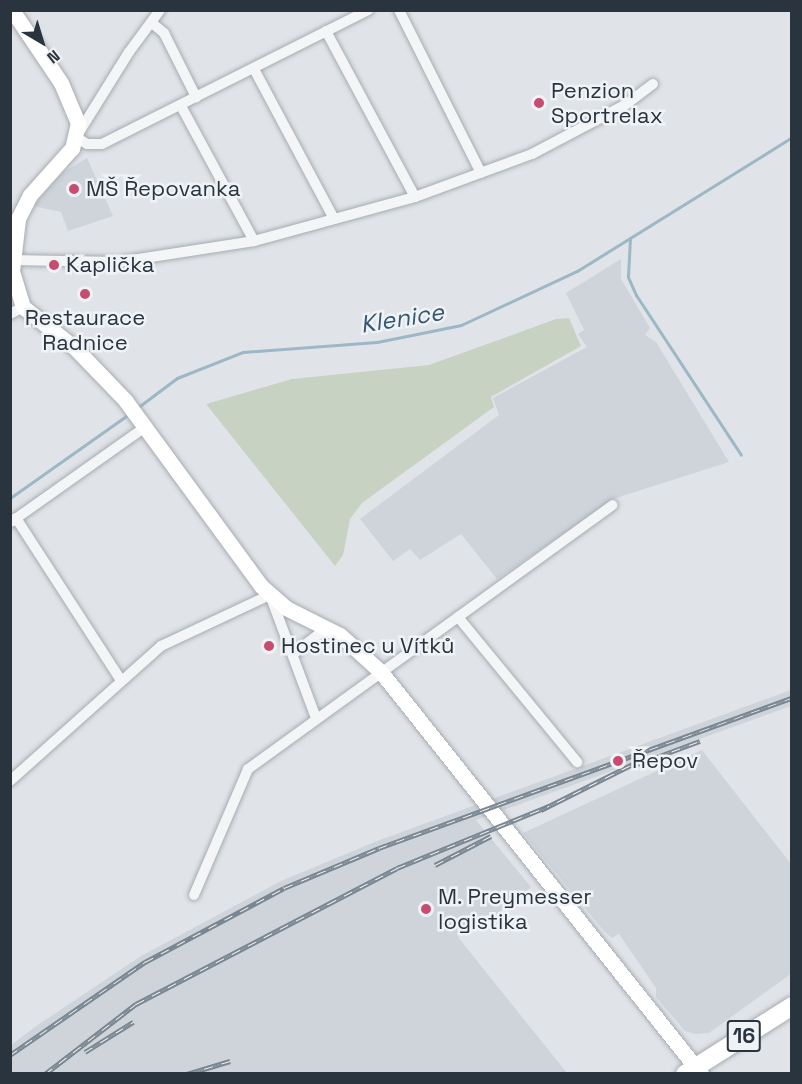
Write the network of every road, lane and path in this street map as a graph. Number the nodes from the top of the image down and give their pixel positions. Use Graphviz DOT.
graph roads {
  1 [pos="12,10"];
  2 [pos="160,10"];
  3 [pos="368,10"];
  4 [pos="399,10"];
  5 [pos="152,23"];
  6 [pos="326,31"];
  7 [pos="254,69"];
  8 [pos="653,84"];
  9 [pos="196,97"];
  10 [pos="181,106"];
  11 [pos="76,138"];
  12 [pos="481,173"];
  13 [pos="415,197"];
  14 [pos="334,219"];
  15 [pos="254,241"];
  16 [pos="11,260"];
  17 [pos="17,311"];
  18 [pos="143,424"];
  19 [pos="613,505"];
  20 [pos="13,520"];
  21 [pos="270,595"];
  22 [pos="458,617"];
  23 [pos="328,627"];
  24 [pos="293,654"];
  25 [pos="381,672"];
  26 [pos="120,680"];
  27 [pos="316,718"];
  28 [pos="578,762"];
  29 [pos="12,777"];
  30 [pos="194,895"];
  31 [pos="792,1006"];
  32 [pos="694,1071"];
  1 -- 11 [label="street"];
  2 -- 5 [label="street"];
  3 -- 6 [label="street"];
  4 -- 12 [label="street"];
  5 -- 9 [label="street"];
  5 -- 11 [label="street"];
  6 -- 7 [label="street"];
  6 -- 13 [label="street"];
  7 -- 9 [label="street"];
  7 -- 14 [label="street"];
  8 -- 12 [label="street"];
  9 -- 10 [label="street"];
  10 -- 11 [label="street"];
  10 -- 15 [label="street"];
  11 -- 16 [label="street"];
  12 -- 13 [label="street"];
  13 -- 14 [label="street"];
  14 -- 15 [label="street"];
  15 -- 16 [label="street"];
  16 -- 17 [label="street"];
  17 -- 18 [label="street"];
  18 -- 20 [label="street"];
  18 -- 21 [label="street"];
  19 -- 22 [label="street"];
  20 -- 26 [label="street"];
  21 -- 23 [label="street"];
  21 -- 24 [label="street"];
  21 -- 26 [label="street"];
  22 -- 25 [label="street"];
  22 -- 28 [label="street"];
  23 -- 24 [label="street"];
  23 -- 25 [label="street"];
  24 -- 27 [label="street"];
  25 -- 27 [label="street"];
  25 -- 32 [label="street"];
  26 -- 29 [label="street"];
  27 -- 30 [label="street"];
  31 -- 32 [label="main road, 16"];
}
